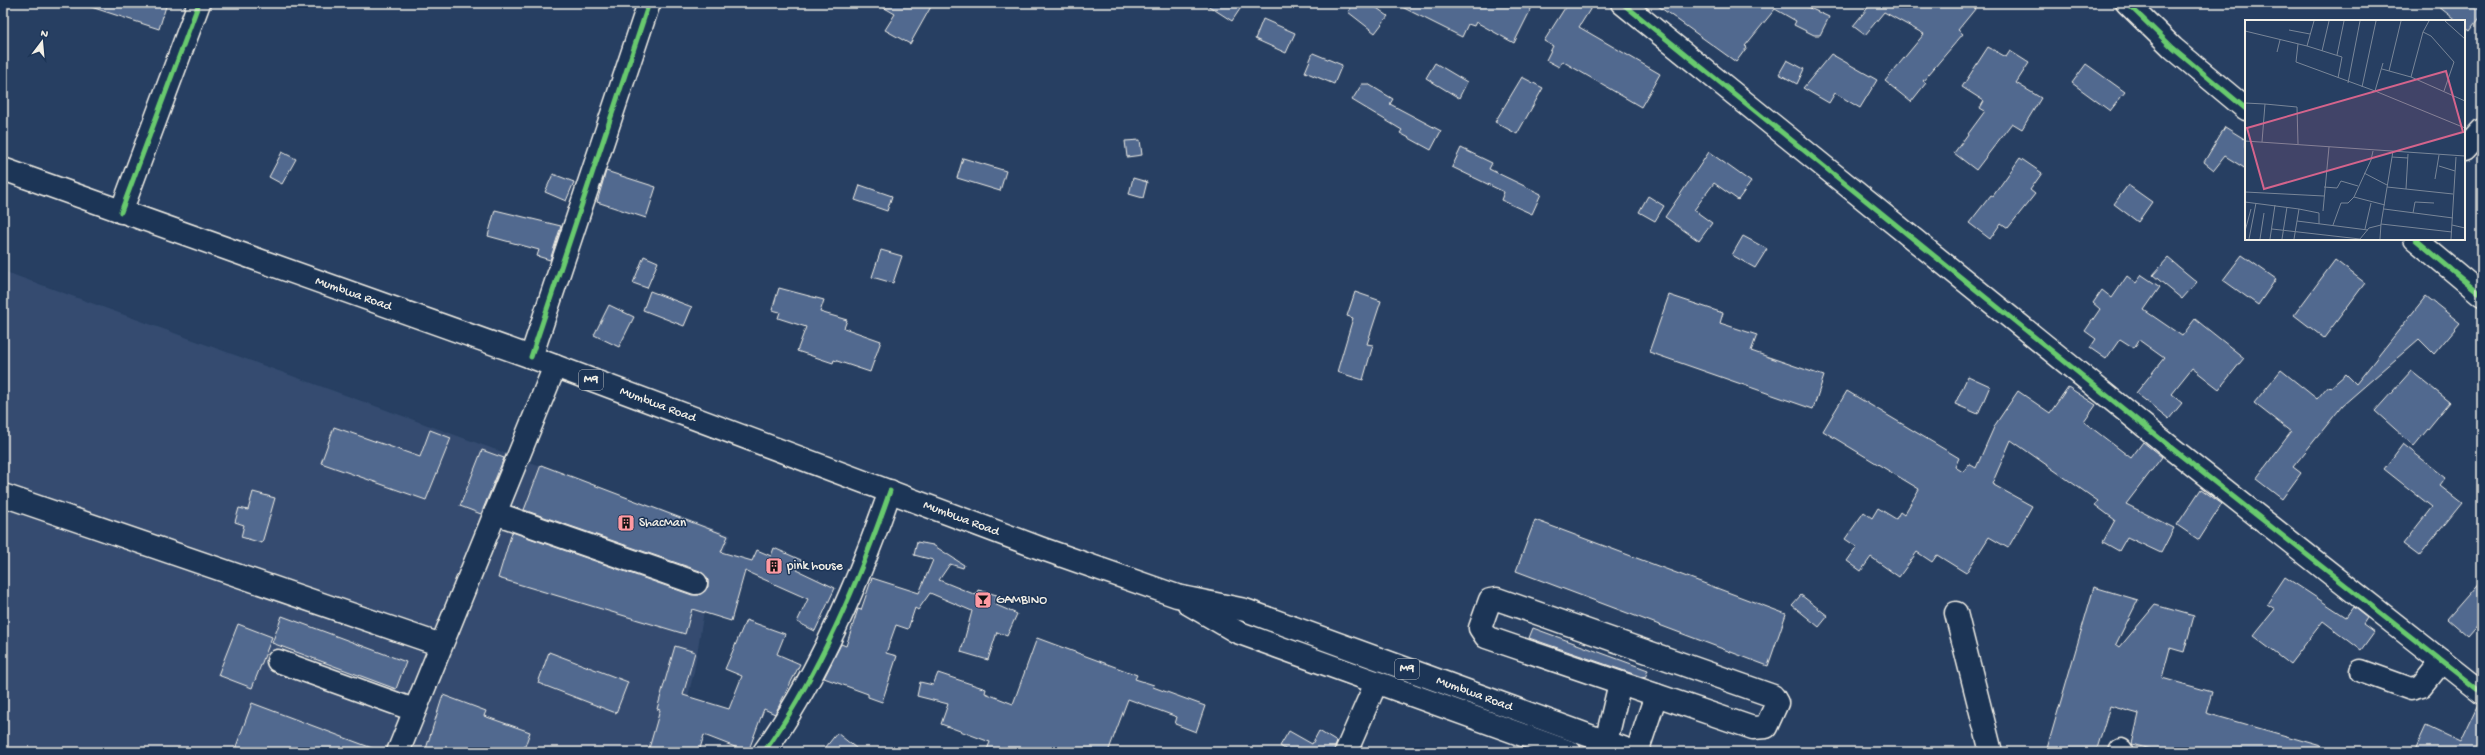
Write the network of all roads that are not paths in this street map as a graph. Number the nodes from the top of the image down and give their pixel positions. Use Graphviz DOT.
graph roads {
  1 [pos="199,3"];
  2 [pos="649,3"];
  3 [pos="1622,3"];
  4 [pos="2127,3"];
  5 [pos="2245,108"];
  6 [pos="2482,130"];
  7 [pos="2465,149"];
  8 [pos="3,169"];
  9 [pos="121,212"];
  10 [pos="2415,240"];
  11 [pos="2482,295"];
  12 [pos="531,357"];
  13 [pos="555,366"];
  14 [pos="890,491"];
  15 [pos="3,496"];
  16 [pos="495,513"];
  17 [pos="696,583"];
  18 [pos="1177,596"];
  19 [pos="1956,613"];
  20 [pos="441,645"];
  21 [pos="278,661"];
  22 [pos="2442,661"];
  23 [pos="2361,671"];
  24 [pos="1376,683"];
  25 [pos="1620,684"];
  26 [pos="2482,692"];
  27 [pos="1656,695"];
  28 [pos="414,710"];
  29 [pos="1620,749"];
  30 [pos="398,752"];
  31 [pos="764,752"];
  32 [pos="1346,752"];
  33 [pos="1570,752"];
  34 [pos="1991,752"];
  1 -- 9 [label="street"];
  2 -- 12 [label="street"];
  3 -- 22 [label="street"];
  4 -- 5 [label="street"];
  6 -- 7 [label="street"];
  8 -- 9 [label="street, Mumbwa Road / M9"];
  9 -- 12 [label="street, Mumbwa Road / M9"];
  10 -- 11 [label="street"];
  12 -- 13 [label="street, Mumbwa Road / M9"];
  13 -- 14 [label="street, Mumbwa Road / M9"];
  13 -- 16 [label="street"];
  14 -- 18 [label="street, Mumbwa Road / M9"];
  14 -- 31 [label="street"];
  15 -- 20 [label="street"];
  16 -- 17 [label="street"];
  16 -- 20 [label="street"];
  18 -- 24 [label="street, Mumbwa Road / M9"];
  18 -- 29 [label="street, Mumbwa Road / M9"];
  19 -- 34 [label="street"];
  20 -- 28 [label="street"];
  21 -- 28 [label="street"];
  22 -- 23 [label="street"];
  22 -- 26 [label="street"];
  24 -- 32 [label="street"];
  24 -- 33 [label="street, Mumbwa Road / M9"];
  25 -- 27 [label="street"];
  25 -- 27 [label="street"];
  25 -- 29 [label="street"];
  27 -- 29 [label="street"];
  28 -- 30 [label="street"];
}
